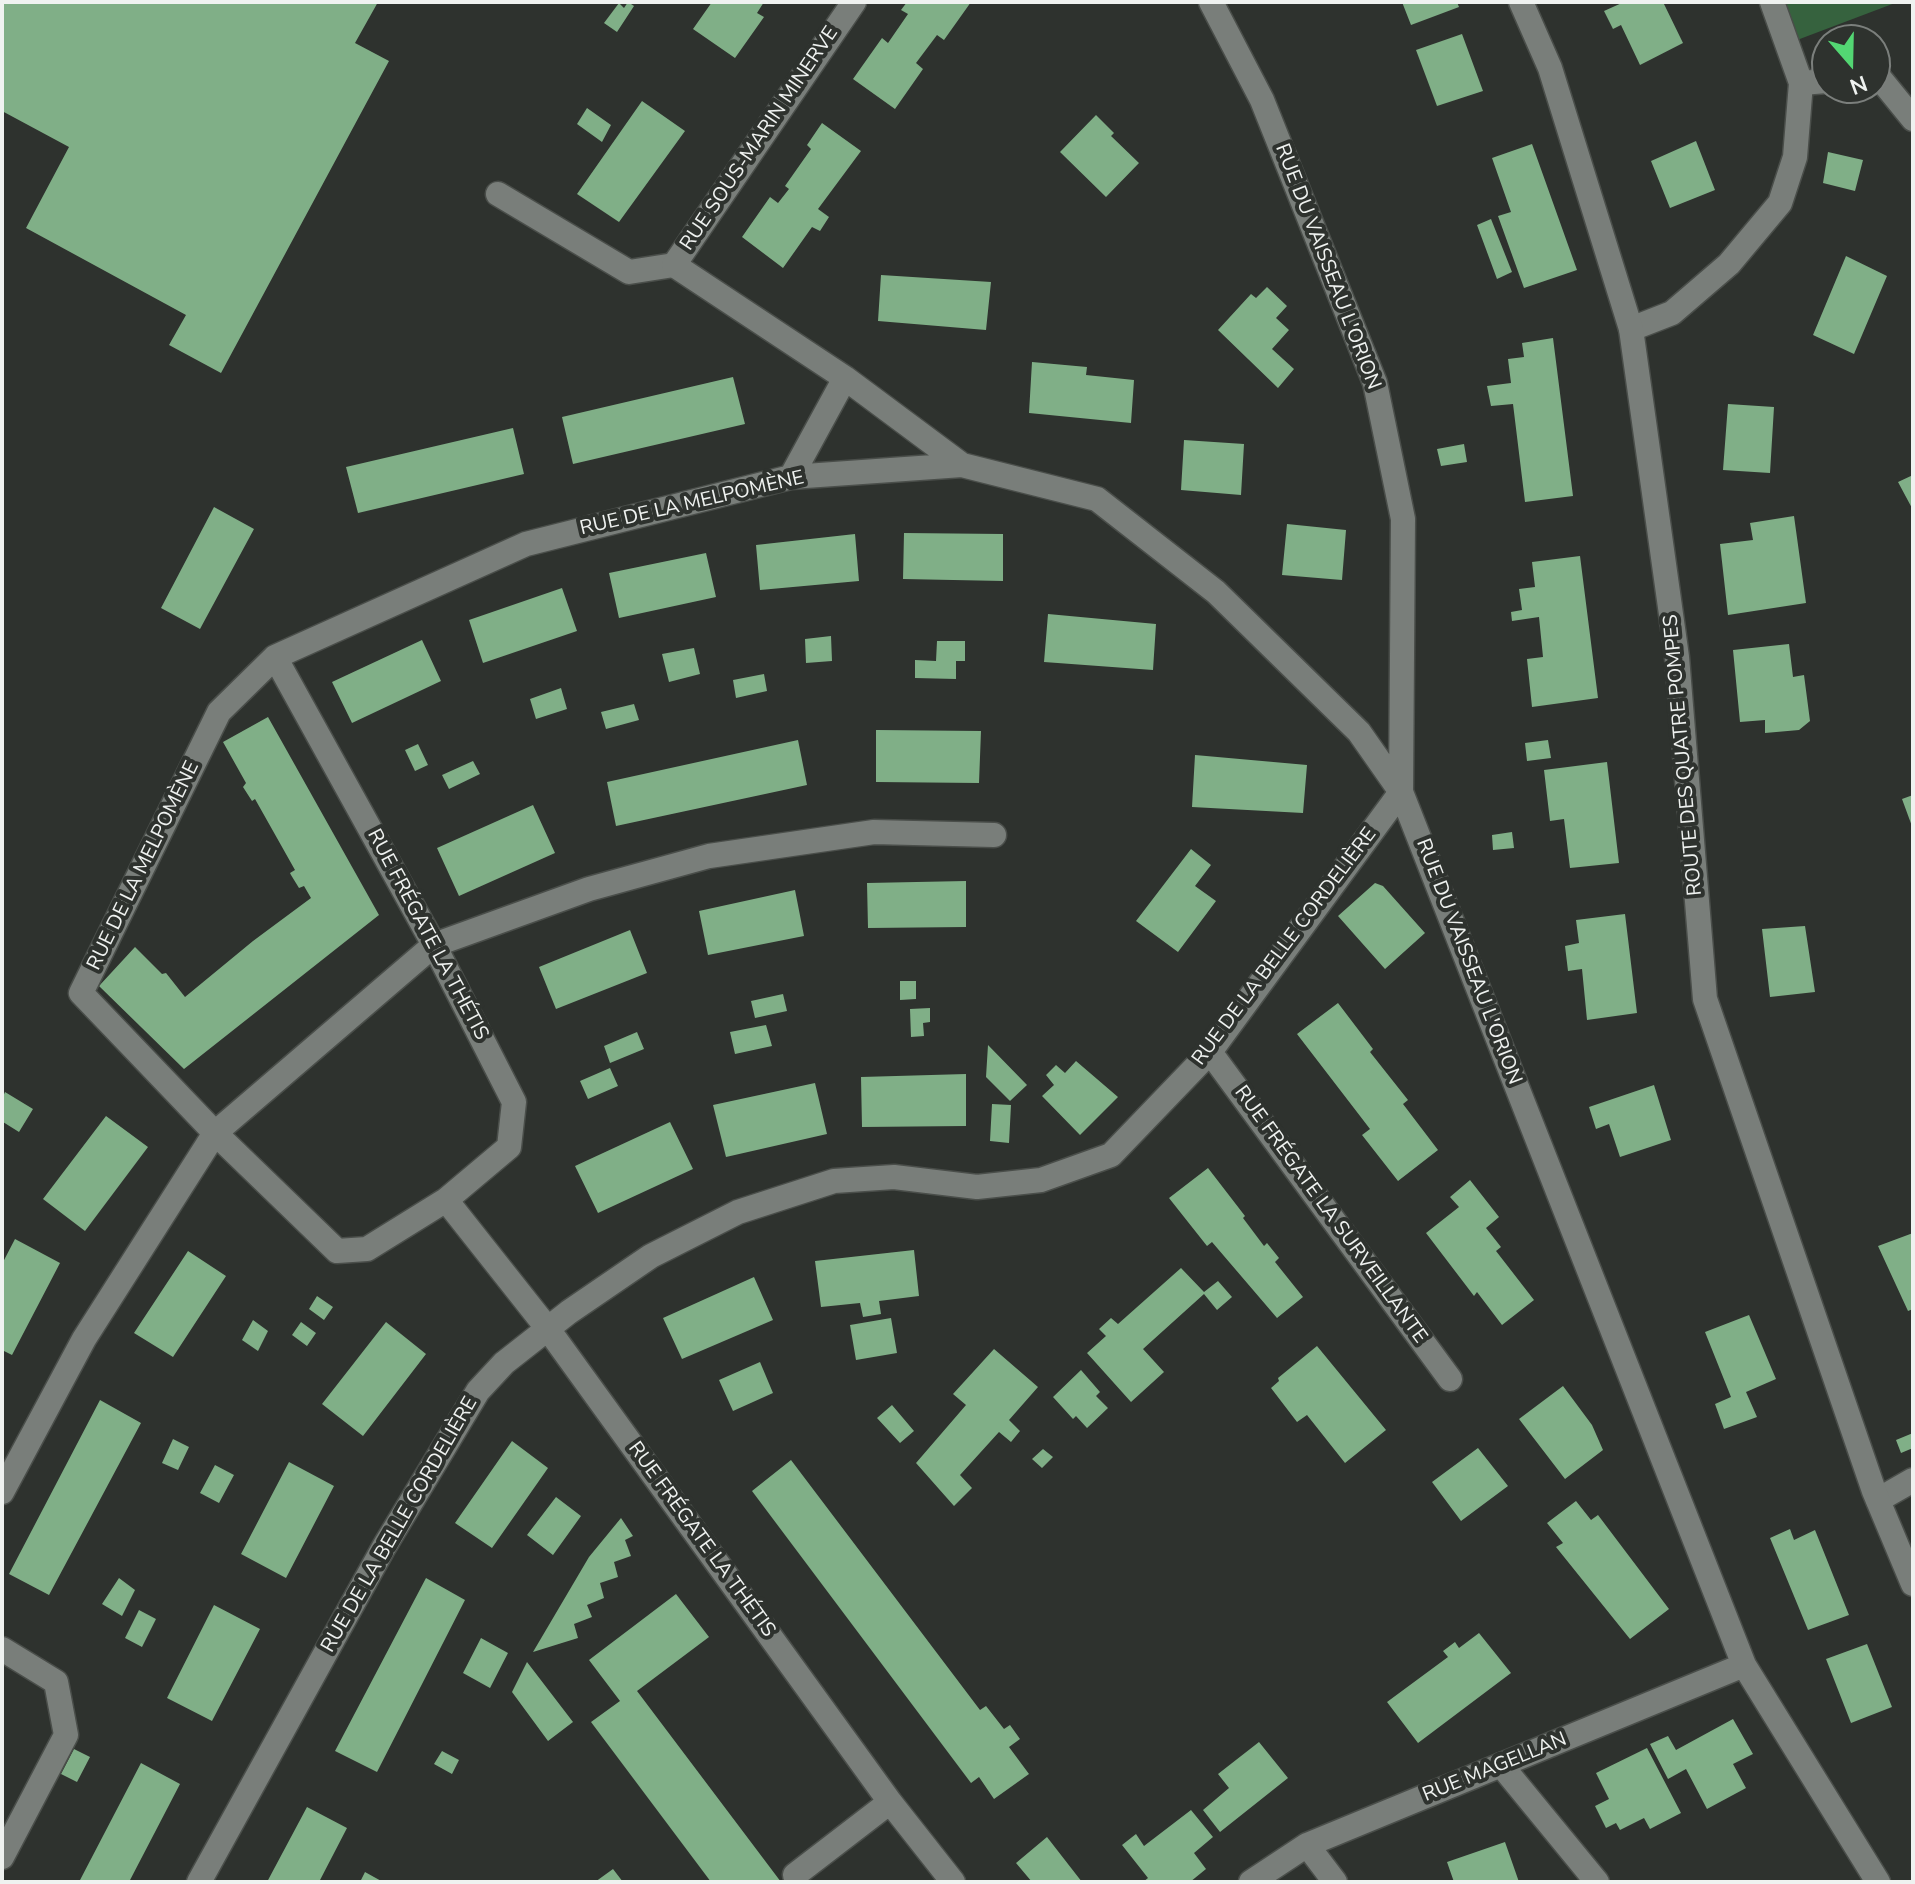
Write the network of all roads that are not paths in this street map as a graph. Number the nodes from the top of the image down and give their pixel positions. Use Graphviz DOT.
graph roads {
  1 [pos="854,2"];
  2 [pos="1211,2"];
  3 [pos="1521,2"];
  4 [pos="1772,2"];
  5 [pos="1811,82"];
  6 [pos="1801,83"];
  7 [pos="1891,92"];
  8 [pos="1913,119"];
  9 [pos="498,194"];
  10 [pos="674,265"];
  11 [pos="1631,329"];
  12 [pos="845,378"];
  13 [pos="962,465"];
  14 [pos="791,477"];
  15 [pos="275,657"];
  16 [pos="1401,792"];
  17 [pos="994,835"];
  18 [pos="434,945"];
  19 [pos="81,993"];
  20 [pos="1210,1052"];
  21 [pos="215,1133"];
  22 [pos="446,1200"];
  23 [pos="548,1329"];
  24 [pos="1450,1379"];
  25 [pos="1913,1480"];
  26 [pos="2,1492"];
  27 [pos="1878,1500"];
  28 [pos="1913,1584"];
  29 [pos="2,1649"];
  30 [pos="1744,1665"];
  31 [pos="1501,1765"];
  32 [pos="890,1802"];
  33 [pos="1307,1845"];
  34 [pos="2,1857"];
  35 [pos="795,1875"];
  36 [pos="199,1882"];
  37 [pos="953,1882"];
  38 [pos="1251,1882"];
  39 [pos="1335,1882"];
  40 [pos="1597,1882"];
  41 [pos="1878,1882"];
  1 -- 10 [label="street, RUE SOUS-MARIN MINERVE"];
  2 -- 16 [label="street, RUE DU VAISSEAU L'ORION"];
  3 -- 11 [label="street, ROUTE DES QUATRE POMPES"];
  4 -- 6 [label="street"];
  5 -- 6 [label="street"];
  6 -- 11 [label="street"];
  7 -- 8 [label="street"];
  9 -- 10 [label="street"];
  10 -- 12 [label="street, RUE SOUS-MARIN MINERVE"];
  11 -- 27 [label="street, ROUTE DES QUATRE POMPES"];
  12 -- 13 [label="street, RUE SOUS-MARIN MINERVE"];
  12 -- 14 [label="street"];
  13 -- 14 [label="street, RUE DE LA MELPOMÈNE"];
  13 -- 16 [label="street, RUE DE LA MELPOMÈNE"];
  14 -- 15 [label="street, RUE DE LA MELPOMÈNE"];
  15 -- 18 [label="street, RUE FRÉGATE LA THÉTIS"];
  15 -- 19 [label="street, RUE DE LA MELPOMÈNE"];
  16 -- 20 [label="street, RUE DE LA BELLE CORDELIÈRE"];
  16 -- 30 [label="street, RUE DU VAISSEAU L'ORION"];
  17 -- 18 [label="street"];
  18 -- 21 [label="street"];
  18 -- 22 [label="street, RUE FRÉGATE LA THÉTIS"];
  19 -- 21 [label="street, RUE FRÉGATE LA THÉTIS"];
  20 -- 23 [label="street, RUE DE LA BELLE CORDELIÈRE"];
  20 -- 24 [label="street, RUE FRÉGATE LA SURVEILLANTE"];
  21 -- 22 [label="street, RUE FRÉGATE LA THÉTIS"];
  21 -- 26 [label="street"];
  22 -- 23 [label="street, RUE FRÉGATE LA THÉTIS"];
  23 -- 32 [label="street, RUE FRÉGATE LA THÉTIS"];
  23 -- 36 [label="street, RUE DE LA BELLE CORDELIÈRE"];
  25 -- 27 [label="street"];
  27 -- 28 [label="street, ROUTE DES QUATRE POMPES"];
  29 -- 34 [label="street"];
  30 -- 31 [label="street, RUE MAGELLAN"];
  30 -- 41 [label="street, RUE DU VAISSEAU L'ORION"];
  31 -- 33 [label="street, RUE MAGELLAN"];
  31 -- 40 [label="street"];
  32 -- 35 [label="street"];
  32 -- 37 [label="street, RUE FRÉGATE LA THÉTIS"];
  33 -- 38 [label="street, RUE MAGELLAN"];
  33 -- 39 [label="street"];
}
